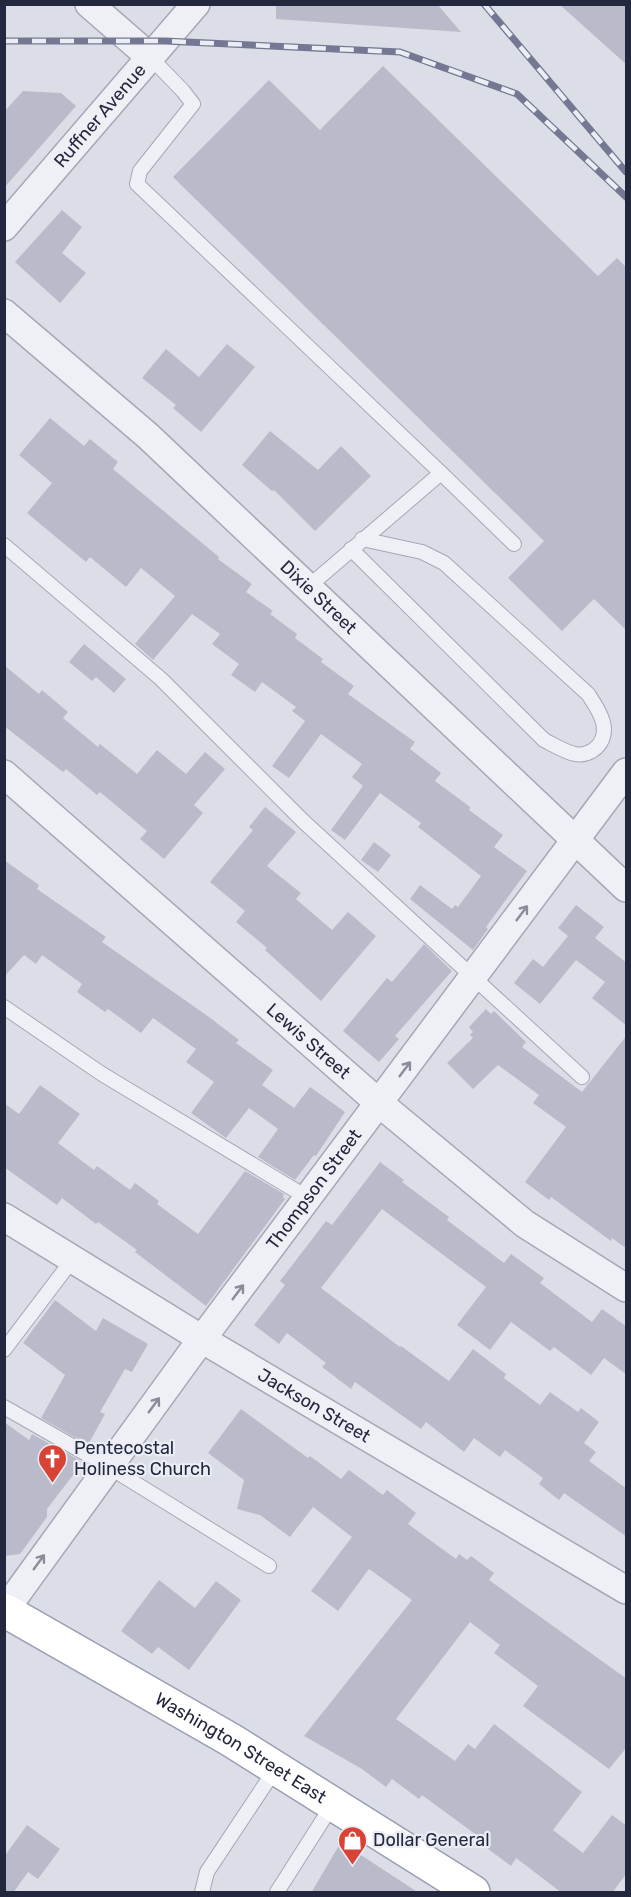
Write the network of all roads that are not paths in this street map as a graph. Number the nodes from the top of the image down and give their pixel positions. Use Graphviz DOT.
graph roads {
  1 [pos="89,4"];
  2 [pos="196,4"];
  3 [pos="150,57"];
  4 [pos="4,227"];
  5 [pos="4,313"];
  6 [pos="441,472"];
  7 [pos="362,539"];
  8 [pos="514,544"];
  9 [pos="4,545"];
  10 [pos="351,549"];
  11 [pos="308,586"];
  12 [pos="627,772"];
  13 [pos="4,774"];
  14 [pos="576,841"];
  15 [pos="627,888"];
  16 [pos="474,977"];
  17 [pos="4,1007"];
  18 [pos="582,1077"];
  19 [pos="379,1103"];
  20 [pos="308,1198"];
  21 [pos="4,1217"];
  22 [pos="73,1259"];
  23 [pos="627,1288"];
  24 [pos="202,1339"];
  25 [pos="4,1350"];
  26 [pos="4,1407"];
  27 [pos="109,1467"];
  28 [pos="269,1566"];
  29 [pos="627,1590"];
  30 [pos="5,1610"];
  31 [pos="276,1768"];
  32 [pos="333,1804"];
  33 [pos="202,1893"];
  34 [pos="277,1893"];
  35 [pos="473,1893"];
  1 -- 3 [label="street"];
  2 -- 3 [label="street, Ruffner Avenue"];
  3 -- 4 [label="street, Ruffner Avenue"];
  3 -- 6 [label="lane"];
  5 -- 11 [label="street, Dixie Street"];
  6 -- 7 [label="lane"];
  6 -- 8 [label="lane"];
  7 -- 10 [label="lane"];
  7 -- 10 [label="lane"];
  9 -- 16 [label="lane"];
  10 -- 11 [label="lane"];
  11 -- 14 [label="street, Dixie Street"];
  12 -- 14 [label="street, Thompson Street"];
  13 -- 19 [label="street, Lewis Street"];
  14 -- 15 [label="street, Dixie Street"];
  16 -- 14 [label="street, Thompson Street, one-way"];
  16 -- 18 [label="lane"];
  19 -- 16 [label="street, Thompson Street, one-way"];
  17 -- 20 [label="lane"];
  19 -- 20 [label="street, Thompson Street"];
  19 -- 23 [label="street, Lewis Street"];
  24 -- 20 [label="street, Thompson Street, one-way"];
  21 -- 22 [label="street, Jackson Street"];
  22 -- 24 [label="street, Jackson Street"];
  22 -- 25 [label="lane"];
  27 -- 24 [label="street, Thompson Street, one-way"];
  24 -- 29 [label="street, Jackson Street"];
  26 -- 27 [label="lane"];
  27 -- 28 [label="lane"];
  30 -- 27 [label="street, Thompson Street, one-way"];
  30 -- 31 [label="main road, Washington Street East"];
  31 -- 32 [label="main road, Washington Street East"];
  31 -- 33 [label="lane"];
  32 -- 34 [label="lane"];
  32 -- 35 [label="main road, Washington Street East"];
}
